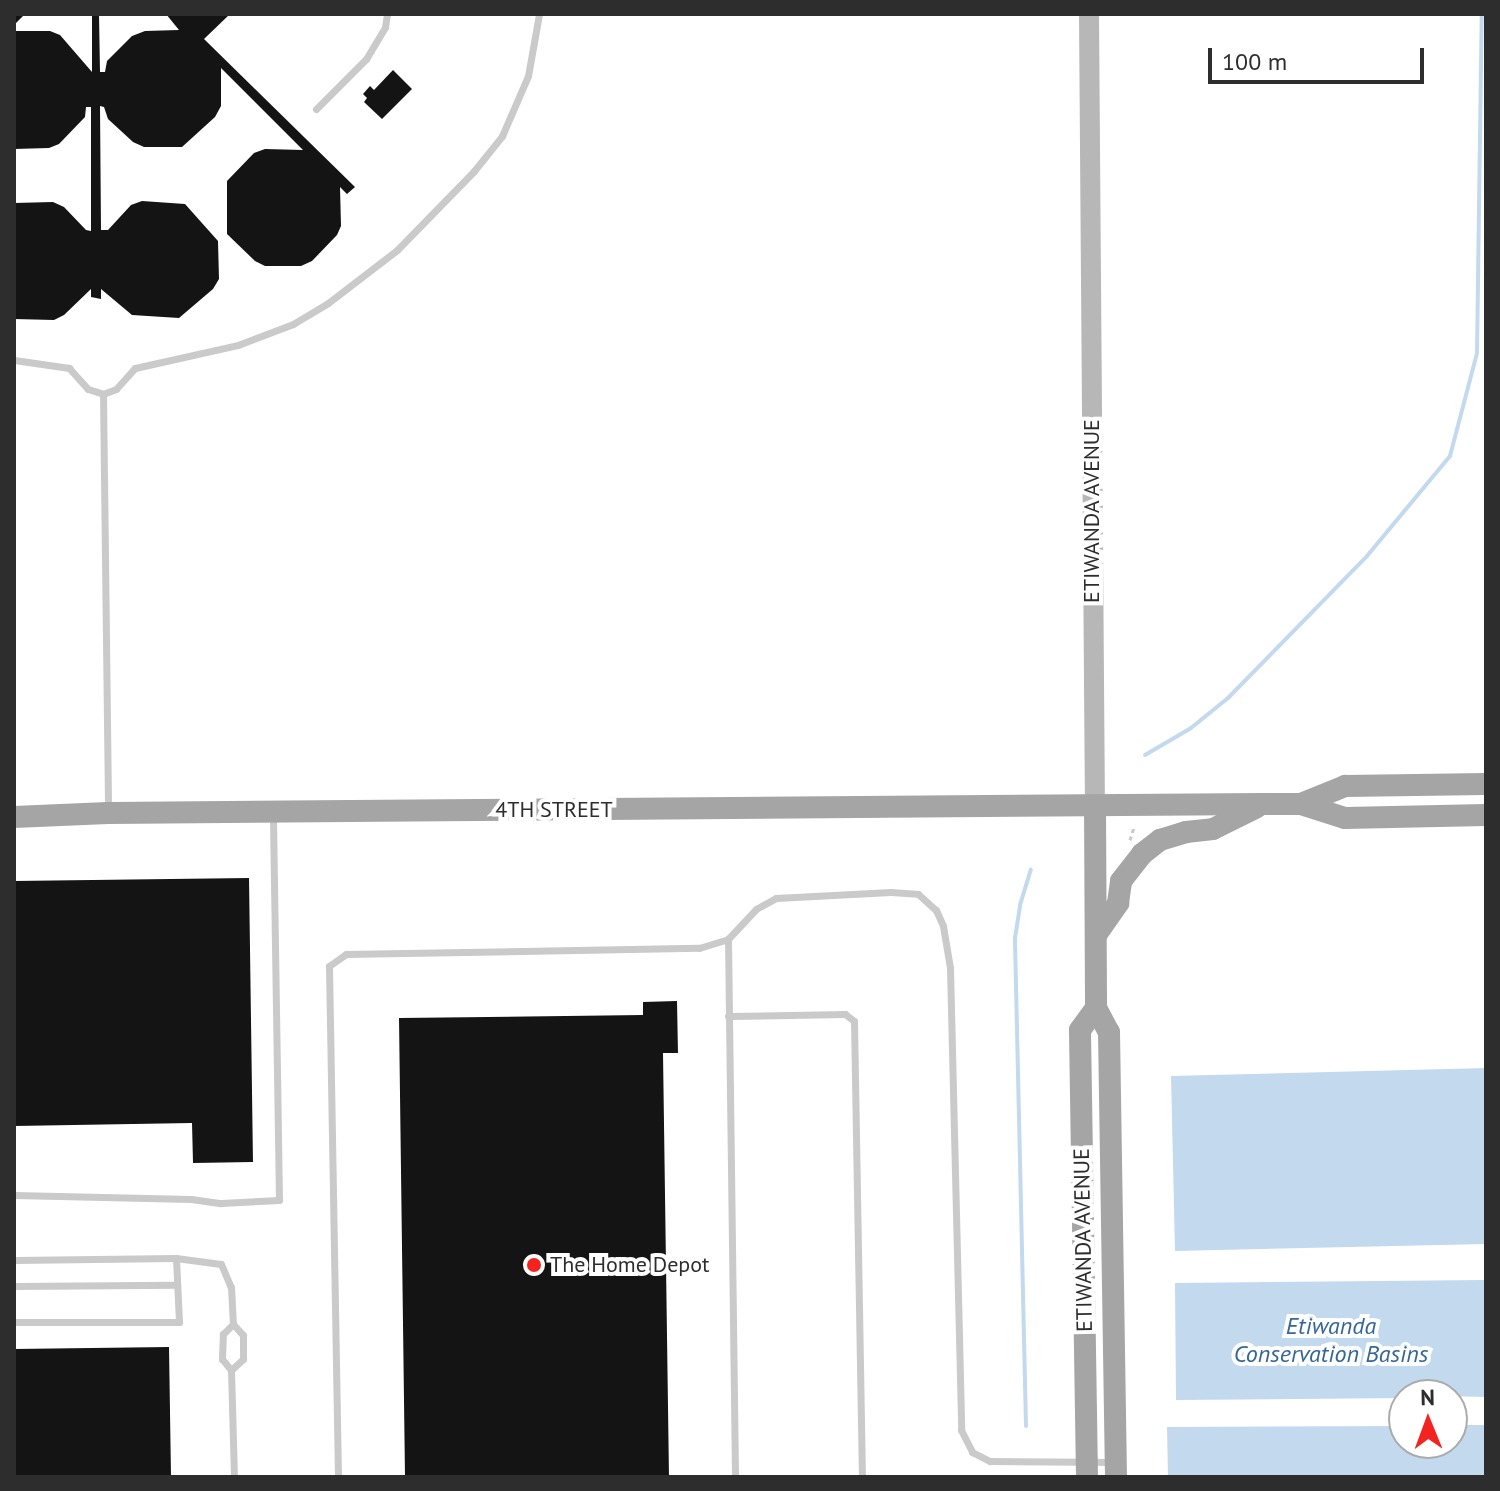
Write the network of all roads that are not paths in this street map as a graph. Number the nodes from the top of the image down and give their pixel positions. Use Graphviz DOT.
graph roads {
  1 [pos="387,14"];
  2 [pos="539,14"];
  3 [pos="1089,14"];
  4 [pos="316,109"];
  5 [pos="14,360"];
  6 [pos="103,394"];
  7 [pos="1486,784"];
  8 [pos="1264,804"];
  9 [pos="1301,804"];
  10 [pos="1095,807"];
  11 [pos="273,812"];
  12 [pos="108,813"];
  13 [pos="1486,815"];
  14 [pos="14,817"];
  15 [pos="1096,935"];
  16 [pos="728,939"];
  17 [pos="1096,1008"];
  18 [pos="728,1016"];
  19 [pos="14,1195"];
  20 [pos="176,1258"];
  21 [pos="14,1260"];
  22 [pos="177,1285"];
  23 [pos="14,1286"];
  24 [pos="14,1322"];
  25 [pos="233,1324"];
  26 [pos="231,1370"];
  27 [pos="1087,1469"];
  28 [pos="1116,1470"];
  29 [pos="234,1477"];
  30 [pos="338,1477"];
  31 [pos="735,1477"];
  32 [pos="862,1477"];
  1 -- 4 [label="lane"];
  2 -- 6 [label="lane"];
  3 -- 10 [label="main road, ETIWANDA AVENUE"];
  5 -- 6 [label="lane"];
  6 -- 12 [label="lane"];
  7 -- 9 [label="main road"];
  8 -- 9 [label="main road, 4TH STREET"];
  8 -- 10 [label="main road, 4TH STREET"];
  8 -- 15 [label="main road"];
  9 -- 13 [label="main road"];
  10 -- 11 [label="main road, 4TH STREET"];
  10 -- 15 [label="main road, ETIWANDA AVENUE"];
  11 -- 12 [label="main road, 4TH STREET"];
  11 -- 19 [label="lane"];
  12 -- 14 [label="main road, 4TH STREET"];
  15 -- 17 [label="main road, ETIWANDA AVENUE"];
  16 -- 18 [label="lane"];
  16 -- 27 [label="lane"];
  16 -- 30 [label="lane"];
  17 -- 27 [label="main road, ETIWANDA AVENUE"];
  17 -- 28 [label="main road, ETIWANDA AVENUE"];
  18 -- 31 [label="lane"];
  18 -- 32 [label="lane"];
  20 -- 21 [label="lane"];
  20 -- 22 [label="lane"];
  20 -- 25 [label="lane"];
  22 -- 23 [label="lane"];
  22 -- 24 [label="lane"];
  25 -- 26 [label="lane"];
  25 -- 26 [label="lane"];
  26 -- 29 [label="lane"];
  27 -- 28 [label="lane"];
}
